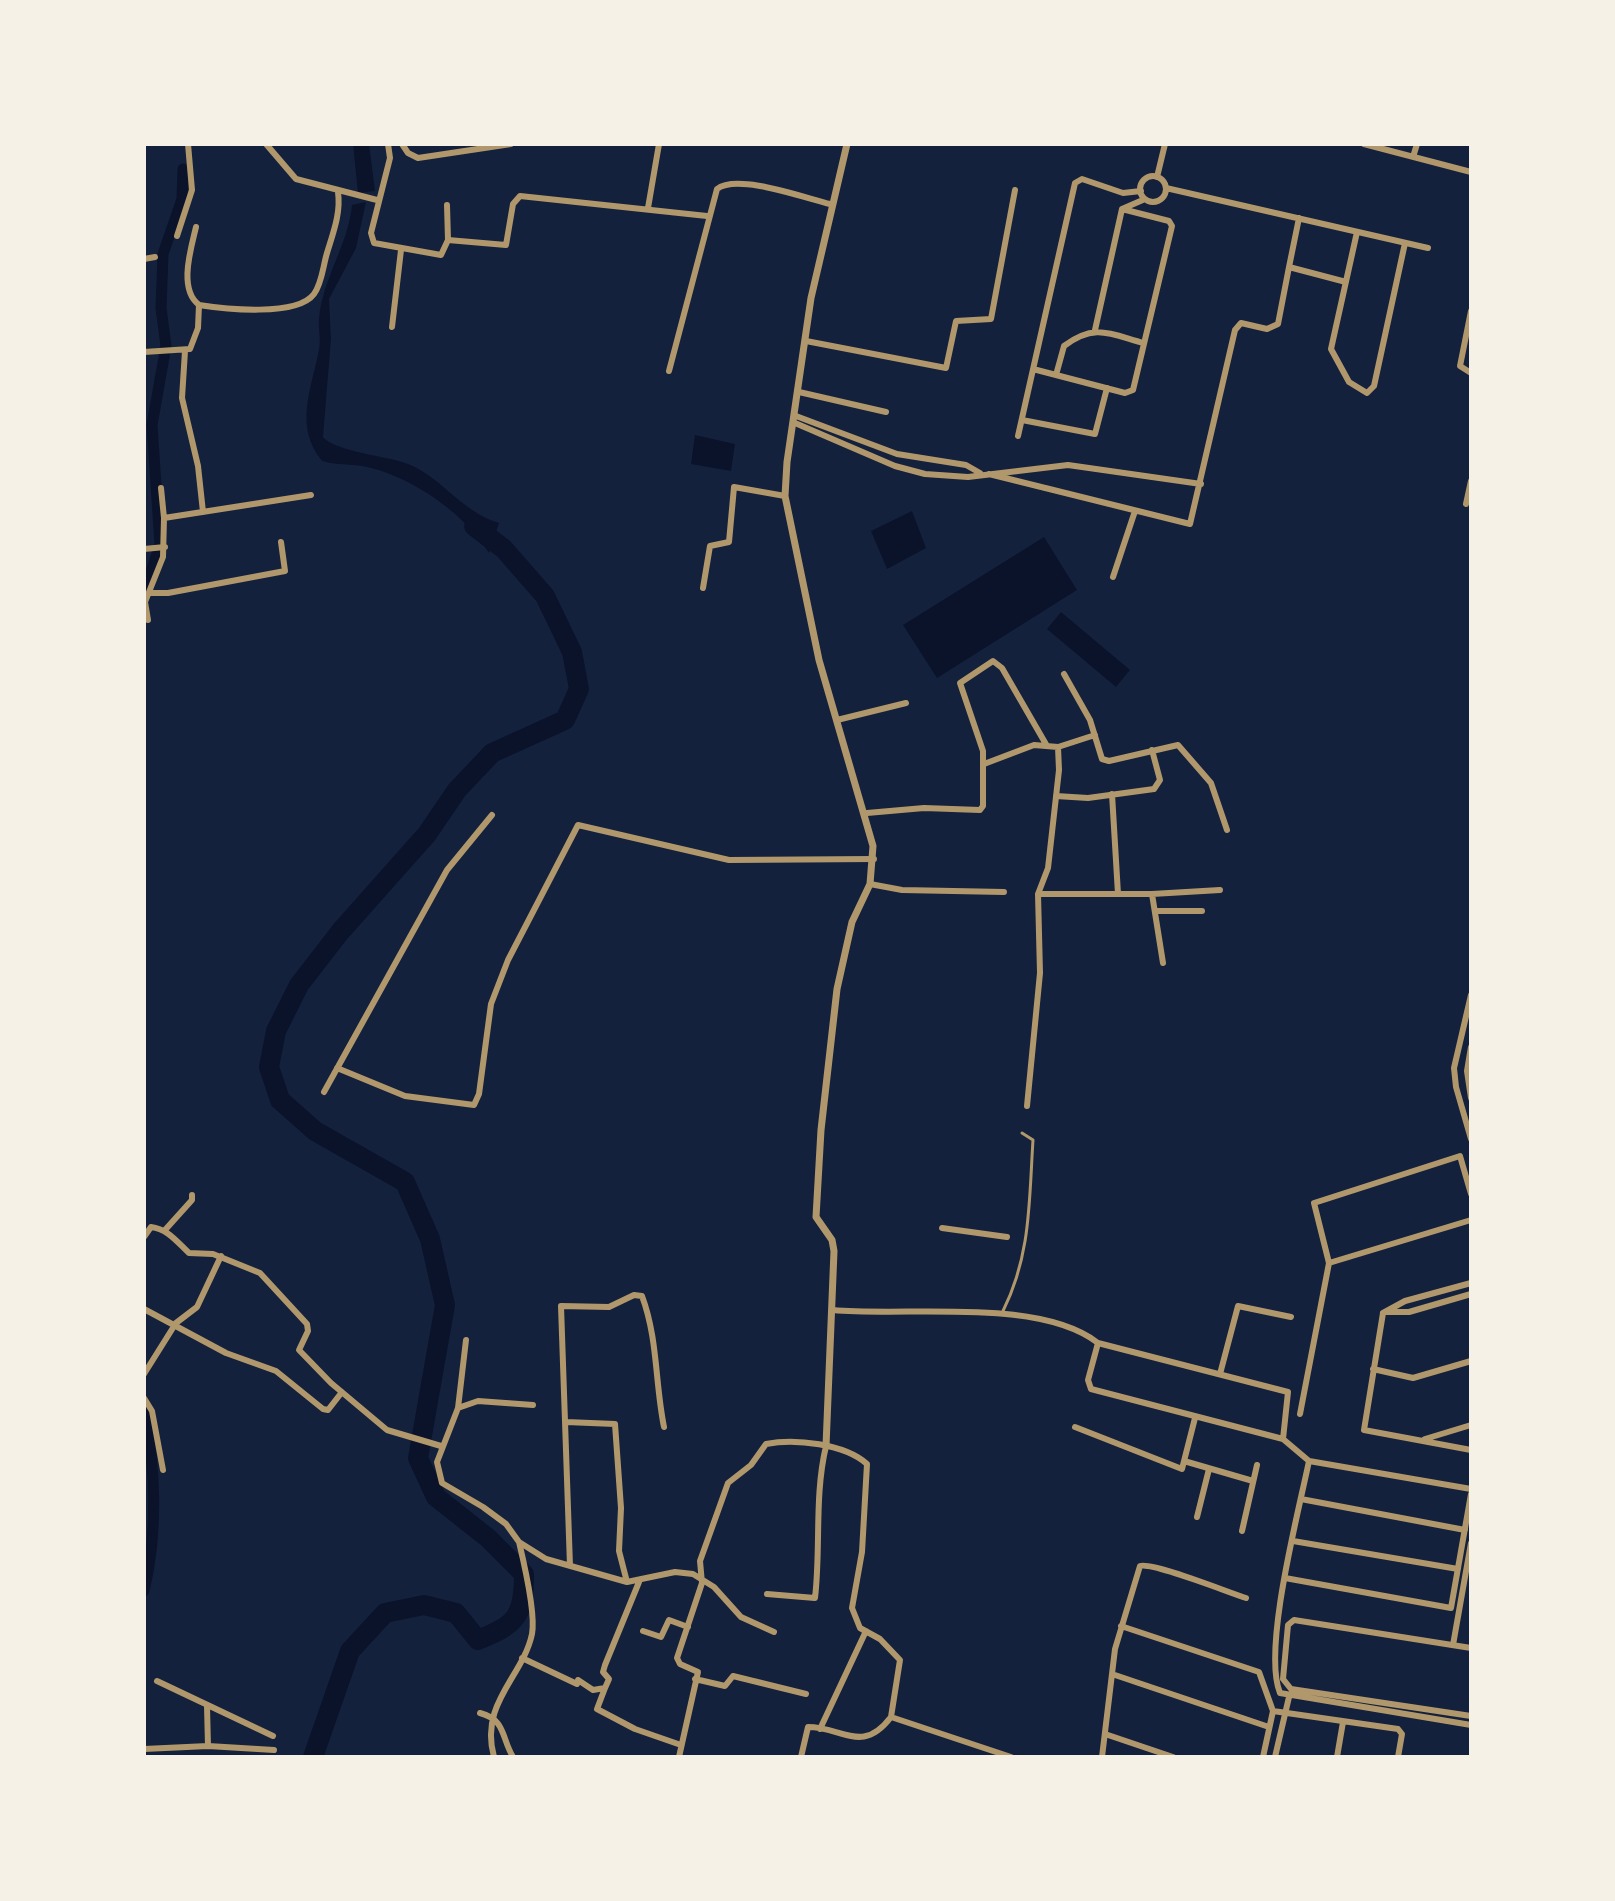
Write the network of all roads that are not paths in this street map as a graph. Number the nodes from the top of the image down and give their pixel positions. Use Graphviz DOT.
graph roads {
  1 [pos="188,144"];
  2 [pos="266,144"];
  3 [pos="278,144"];
  4 [pos="388,144"];
  5 [pos="402,144"];
  6 [pos="511,144"];
  7 [pos="659,144"];
  8 [pos="847,144"];
  9 [pos="1165,144"];
  10 [pos="1364,144"];
  11 [pos="1417,144"];
  12 [pos="273,153"];
  13 [pos="1413,157"];
  14 [pos="1471,172"];
  15 [pos="1157,177"];
  16 [pos="1166,188"];
  17 [pos="1015,190"];
  18 [pos="1141,191"];
  19 [pos="338,192"];
  20 [pos="374,199"];
  21 [pos="1145,199"];
  22 [pos="830,204"];
  23 [pos="447,205"];
  24 [pos="648,208"];
  25 [pos="1122,209"];
  26 [pos="707,216"];
  27 [pos="1299,218"];
  28 [pos="196,227"];
  29 [pos="1357,232"];
  30 [pos="177,236"];
  31 [pos="448,240"];
  32 [pos="1405,243"];
  33 [pos="1428,248"];
  34 [pos="401,250"];
  35 [pos="155,257"];
  36 [pos="144,259"];
  37 [pos="1289,267"];
  38 [pos="1346,282"];
  39 [pos="199,305"];
  40 [pos="1471,311"];
  41 [pos="392,327"];
  42 [pos="1095,330"];
  43 [pos="806,341"];
  44 [pos="1144,343"];
  45 [pos="185,351"];
  46 [pos="144,352"];
  47 [pos="1033,369"];
  48 [pos="669,371"];
  49 [pos="1471,373"];
  50 [pos="1056,375"];
  51 [pos="1107,388"];
  52 [pos="799,392"];
  53 [pos="886,412"];
  54 [pos="795,420"];
  55 [pos="1022,420"];
  56 [pos="1018,436"];
  57 [pos="980,473"];
  58 [pos="989,474"];
  59 [pos="1471,481"];
  60 [pos="1201,484"];
  61 [pos="161,488"];
  62 [pos="311,495"];
  63 [pos="785,496"];
  64 [pos="1466,504"];
  65 [pos="1135,511"];
  66 [pos="203,512"];
  67 [pos="164,518"];
  68 [pos="281,542"];
  69 [pos="161,547"];
  70 [pos="144,549"];
  71 [pos="1113,577"];
  72 [pos="703,588"];
  73 [pos="149,593"];
  74 [pos="144,602"];
  75 [pos="148,620"];
  76 [pos="1064,674"];
  77 [pos="906,703"];
  78 [pos="837,720"];
  79 [pos="1095,735"];
  80 [pos="1047,746"];
  81 [pos="1058,747"];
  82 [pos="1152,750"];
  83 [pos="984,764"];
  84 [pos="1112,794"];
  85 [pos="1056,796"];
  86 [pos="867,813"];
  87 [pos="492,815"];
  88 [pos="1227,830"];
  89 [pos="874,859"];
  90 [pos="870,884"];
  91 [pos="1220,890"];
  92 [pos="1004,892"];
  93 [pos="1038,894"];
  94 [pos="1118,894"];
  95 [pos="1152,894"];
  96 [pos="1178,910"];
  97 [pos="1156,911"];
  98 [pos="1202,911"];
  99 [pos="1179,921"];
  100 [pos="1163,963"];
  101 [pos="1471,995"];
  102 [pos="1471,1047"];
  103 [pos="337,1068"];
  104 [pos="1469,1080"];
  105 [pos="1470,1089"];
  106 [pos="324,1092"];
  107 [pos="1471,1098"];
  108 [pos="1027,1106"];
  109 [pos="1022,1133"];
  110 [pos="1471,1139"];
  111 [pos="1471,1194"];
  112 [pos="192,1195"];
  113 [pos="1471,1220"];
  114 [pos="942,1228"];
  115 [pos="165,1230"];
  116 [pos="144,1237"];
  117 [pos="1007,1237"];
  118 [pos="221,1256"];
  119 [pos="1329,1263"];
  120 [pos="1471,1283"];
  121 [pos="1471,1294"];
  122 [pos="144,1309"];
  123 [pos="833,1310"];
  124 [pos="1003,1311"];
  125 [pos="1383,1313"];
  126 [pos="1291,1317"];
  127 [pos="176,1323"];
  128 [pos="466,1340"];
  129 [pos="1098,1343"];
  130 [pos="1471,1361"];
  131 [pos="1373,1369"];
  132 [pos="144,1374"];
  133 [pos="1220,1374"];
  134 [pos="342,1392"];
  135 [pos="144,1398"];
  136 [pos="533,1405"];
  137 [pos="458,1408"];
  138 [pos="1300,1414"];
  139 [pos="1195,1418"];
  140 [pos="566,1422"];
  141 [pos="1471,1425"];
  142 [pos="664,1427"];
  143 [pos="1075,1427"];
  144 [pos="1283,1439"];
  145 [pos="1420,1441"];
  146 [pos="441,1446"];
  147 [pos="826,1446"];
  148 [pos="1471,1450"];
  149 [pos="1184,1461"];
  150 [pos="1309,1461"];
  151 [pos="1257,1465"];
  152 [pos="1209,1469"];
  153 [pos="163,1470"];
  154 [pos="1253,1481"];
  155 [pos="1471,1492"];
  156 [pos="1301,1499"];
  157 [pos="1197,1517"];
  158 [pos="1465,1530"];
  159 [pos="1242,1531"];
  160 [pos="1293,1541"];
  161 [pos="519,1542"];
  162 [pos="1471,1543"];
  163 [pos="570,1566"];
  164 [pos="1458,1569"];
  165 [pos="700,1578"];
  166 [pos="1285,1578"];
  167 [pos="627,1582"];
  168 [pos="639,1582"];
  169 [pos="767,1594"];
  170 [pos="1246,1598"];
  171 [pos="1121,1626"];
  172 [pos="688,1627"];
  173 [pos="643,1631"];
  174 [pos="866,1631"];
  175 [pos="774,1632"];
  176 [pos="1453,1645"];
  177 [pos="1471,1648"];
  178 [pos="522,1658"];
  179 [pos="1112,1674"];
  180 [pos="695,1679"];
  181 [pos="157,1681"];
  182 [pos="605,1688"];
  183 [pos="1280,1693"];
  184 [pos="806,1694"];
  185 [pos="1289,1697"];
  186 [pos="1270,1701"];
  187 [pos="207,1706"];
  188 [pos="1273,1711"];
  189 [pos="480,1713"];
  190 [pos="1284,1714"];
  191 [pos="1471,1716"];
  192 [pos="495,1717"];
  193 [pos="891,1717"];
  194 [pos="1343,1722"];
  195 [pos="1471,1725"];
  196 [pos="1269,1727"];
  197 [pos="820,1729"];
  198 [pos="1105,1734"];
  199 [pos="273,1736"];
  200 [pos="681,1745"];
  201 [pos="208,1746"];
  202 [pos="978,1748"];
  203 [pos="144,1749"];
  204 [pos="274,1750"];
  205 [pos="494,1757"];
  206 [pos="513,1757"];
  207 [pos="679,1757"];
  208 [pos="801,1757"];
  209 [pos="977,1757"];
  210 [pos="1011,1757"];
  211 [pos="1102,1757"];
  212 [pos="1173,1757"];
  213 [pos="1263,1757"];
  214 [pos="1275,1757"];
  215 [pos="1337,1757"];
  216 [pos="1398,1757"];
  1 -- 30 [label="street"];
  2 -- 12 [label="street"];
  3 -- 12 [label="street"];
  4 -- 20 [label="street"];
  5 -- 6 [label="street"];
  7 -- 24 [label="street"];
  8 -- 22 [label="street"];
  9 -- 15 [label="street"];
  10 -- 13 [label="street"];
  11 -- 13 [label="street"];
  12 -- 19 [label="street"];
  13 -- 14 [label="street"];
  15 -- 16 [label="street"];
  15 -- 18 [label="street"];
  16 -- 21 [label="street"];
  16 -- 27 [label="street"];
  17 -- 43 [label="street"];
  18 -- 21 [label="street"];
  18 -- 47 [label="street"];
  19 -- 20 [label="street"];
  19 -- 39 [label="street"];
  20 -- 34 [label="street"];
  21 -- 25 [label="street"];
  22 -- 26 [label="street"];
  22 -- 43 [label="street"];
  23 -- 31 [label="street"];
  24 -- 26 [label="street"];
  24 -- 31 [label="street"];
  25 -- 42 [label="street"];
  25 -- 44 [label="street"];
  26 -- 48 [label="street"];
  27 -- 29 [label="street"];
  27 -- 37 [label="street"];
  28 -- 39 [label="street"];
  29 -- 32 [label="street"];
  29 -- 38 [label="street"];
  31 -- 34 [label="street"];
  32 -- 33 [label="street"];
  32 -- 38 [label="street"];
  34 -- 41 [label="street"];
  35 -- 36 [label="street"];
  37 -- 38 [label="street"];
  37 -- 60 [label="street"];
  39 -- 45 [label="street"];
  40 -- 49 [label="street"];
  42 -- 44 [label="street"];
  42 -- 50 [label="street"];
  43 -- 52 [label="street"];
  44 -- 51 [label="street"];
  45 -- 46 [label="street"];
  45 -- 66 [label="street"];
  47 -- 50 [label="street"];
  47 -- 55 [label="street"];
  50 -- 51 [label="street"];
  51 -- 55 [label="street"];
  52 -- 53 [label="street"];
  52 -- 54 [label="street"];
  54 -- 57 [label="street"];
  54 -- 57 [label="street"];
  54 -- 63 [label="street"];
  55 -- 56 [label="street"];
  57 -- 58 [label="street"];
  58 -- 60 [label="street"];
  58 -- 65 [label="street"];
  59 -- 64 [label="street"];
  60 -- 65 [label="street"];
  61 -- 67 [label="street"];
  62 -- 66 [label="street"];
  63 -- 72 [label="street"];
  63 -- 78 [label="street"];
  65 -- 71 [label="street"];
  66 -- 67 [label="street"];
  67 -- 69 [label="street"];
  68 -- 73 [label="street"];
  69 -- 70 [label="street"];
  69 -- 73 [label="street"];
  73 -- 74 [label="street"];
  74 -- 75 [label="street"];
  76 -- 79 [label="street"];
  77 -- 78 [label="street"];
  78 -- 86 [label="street"];
  79 -- 81 [label="street"];
  79 -- 82 [label="street"];
  80 -- 81 [label="street"];
  80 -- 83 [label="street"];
  80 -- 83 [label="street"];
  81 -- 85 [label="street"];
  82 -- 84 [label="street"];
  82 -- 88 [label="street"];
  83 -- 86 [label="street"];
  84 -- 85 [label="street"];
  84 -- 94 [label="street"];
  85 -- 93 [label="street"];
  86 -- 89 [label="street"];
  87 -- 103 [label="street"];
  89 -- 90 [label="street"];
  89 -- 103 [label="street"];
  90 -- 92 [label="street"];
  90 -- 123 [label="street"];
  91 -- 95 [label="street"];
  93 -- 94 [label="street"];
  93 -- 108 [label="street"];
  94 -- 95 [label="street"];
  95 -- 97 [label="street"];
  96 -- 97 [label="street"];
  96 -- 98 [label="street"];
  96 -- 99 [label="street"];
  97 -- 100 [label="street"];
  101 -- 110 [label="street"];
  102 -- 104 [label="street"];
  103 -- 106 [label="street"];
  104 -- 105 [label="street"];
  105 -- 107 [label="street"];
  109 -- 124 [label="lane"];
  111 -- 119 [label="street"];
  112 -- 115 [label="street"];
  113 -- 119 [label="street"];
  114 -- 117 [label="street"];
  115 -- 116 [label="street"];
  115 -- 118 [label="street"];
  118 -- 127 [label="street"];
  118 -- 134 [label="street"];
  119 -- 138 [label="street"];
  120 -- 125 [label="street"];
  121 -- 125 [label="street"];
  122 -- 127 [label="street"];
  123 -- 124 [label="street"];
  123 -- 147 [label="street"];
  124 -- 129 [label="street"];
  125 -- 131 [label="street"];
  126 -- 133 [label="street"];
  127 -- 132 [label="street"];
  127 -- 134 [label="street"];
  128 -- 137 [label="street"];
  129 -- 133 [label="street"];
  129 -- 139 [label="street"];
  130 -- 131 [label="street"];
  131 -- 145 [label="street"];
  133 -- 144 [label="street"];
  134 -- 146 [label="street"];
  135 -- 153 [label="street"];
  136 -- 137 [label="street"];
  137 -- 146 [label="street"];
  139 -- 144 [label="street"];
  139 -- 149 [label="street"];
  140 -- 142 [label="street"];
  140 -- 163 [label="street"];
  140 -- 167 [label="street"];
  141 -- 145 [label="street"];
  143 -- 149 [label="street"];
  144 -- 150 [label="street"];
  145 -- 148 [label="street"];
  146 -- 161 [label="street"];
  147 -- 165 [label="street"];
  147 -- 169 [label="street"];
  147 -- 174 [label="street"];
  149 -- 152 [label="street"];
  150 -- 155 [label="street"];
  150 -- 156 [label="street"];
  151 -- 154 [label="street"];
  152 -- 154 [label="street"];
  152 -- 157 [label="street"];
  154 -- 159 [label="street"];
  155 -- 158 [label="street"];
  156 -- 158 [label="street"];
  156 -- 160 [label="street"];
  158 -- 164 [label="street"];
  160 -- 164 [label="street"];
  160 -- 166 [label="street"];
  161 -- 163 [label="street"];
  161 -- 178 [label="street"];
  162 -- 176 [label="street"];
  163 -- 167 [label="street"];
  164 -- 166 [label="street"];
  165 -- 168 [label="street"];
  165 -- 172 [label="street"];
  165 -- 175 [label="street"];
  166 -- 183 [label="street"];
  167 -- 168 [label="street"];
  168 -- 182 [label="street"];
  170 -- 171 [label="street"];
  171 -- 179 [label="street"];
  171 -- 186 [label="street"];
  172 -- 173 [label="street"];
  172 -- 180 [label="street"];
  174 -- 193 [label="street"];
  174 -- 197 [label="street"];
  176 -- 177 [label="street"];
  176 -- 191 [label="street"];
  178 -- 182 [label="street"];
  178 -- 192 [label="street"];
  179 -- 196 [label="street"];
  179 -- 198 [label="street"];
  180 -- 184 [label="street"];
  180 -- 200 [label="street"];
  181 -- 187 [label="street"];
  182 -- 200 [label="street"];
  183 -- 185 [label="street"];
  183 -- 186 [label="street"];
  185 -- 190 [label="street"];
  185 -- 195 [label="street"];
  186 -- 188 [label="street"];
  187 -- 199 [label="street"];
  187 -- 201 [label="street"];
  188 -- 190 [label="street"];
  188 -- 196 [label="street"];
  189 -- 192 [label="street"];
  190 -- 194 [label="street"];
  190 -- 214 [label="street"];
  192 -- 205 [label="street"];
  192 -- 206 [label="street"];
  193 -- 197 [label="street"];
  193 -- 202 [label="street"];
  194 -- 215 [label="street"];
  194 -- 216 [label="street"];
  196 -- 213 [label="street"];
  197 -- 208 [label="street"];
  198 -- 211 [label="street"];
  198 -- 212 [label="street"];
  200 -- 207 [label="street"];
  201 -- 203 [label="street"];
  201 -- 204 [label="street"];
  202 -- 209 [label="street"];
  202 -- 210 [label="street"];
}
